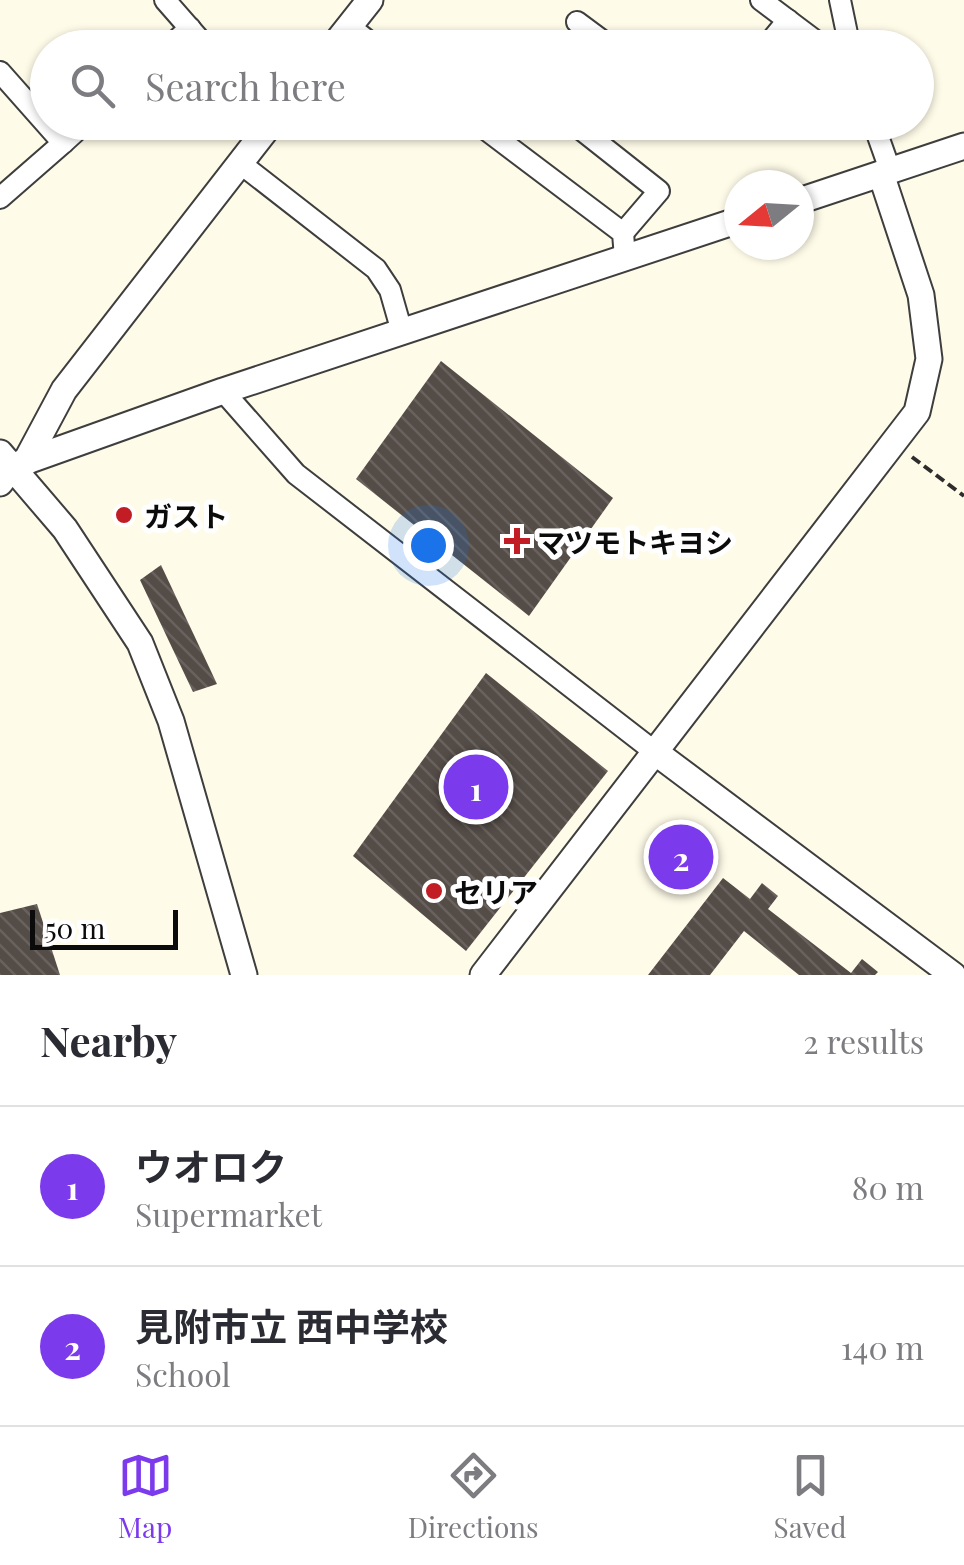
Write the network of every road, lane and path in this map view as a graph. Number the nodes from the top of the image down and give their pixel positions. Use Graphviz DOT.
graph roads {
  1 [pos="165,0"];
  2 [pos="370,0"];
  3 [pos="761,0"];
  4 [pos="841,0"];
  5 [pos="788,20"];
  6 [pos="577,22"];
  7 [pos="349,26"];
  8 [pos="190,28"];
  9 [pos="346,30"];
  10 [pos="354,30"];
  11 [pos="588,30"];
  12 [pos="780,30"];
  13 [pos="801,30"];
  14 [pos="847,30"];
  15 [pos="0,72"];
  16 [pos="30,106"];
  17 [pos="60,140"];
  18 [pos="66,140"];
  19 [pos="258,140"];
  20 [pos="497,140"];
  21 [pos="594,140"];
  22 [pos="878,140"];
  23 [pos="63,143"];
  24 [pos="964,146"];
  25 [pos="240,163"];
  26 [pos="886,172"];
  27 [pos="814,196"];
  28 [pos="0,198"];
  29 [pos="724,223"];
  30 [pos="624,246"];
  31 [pos="402,332"];
  32 [pos="224,391"];
  33 [pos="894,444"];
  34 [pos="9,466"];
  35 [pos="964,496"];
  36 [pos="655,752"];
  37 [pos="244,975"];
  38 [pos="483,975"];
  39 [pos="952,975"];
  1 -- 8 [label="street"];
  2 -- 7 [label="street"];
  3 -- 5 [label="street"];
  4 -- 14 [label="street"];
  5 -- 12 [label="street"];
  5 -- 13 [label="street"];
  6 -- 11 [label="street"];
  7 -- 9 [label="street"];
  7 -- 10 [label="street"];
  15 -- 16 [label="street"];
  17 -- 23 [label="street"];
  18 -- 23 [label="street"];
  19 -- 25 [label="street"];
  20 -- 30 [label="street"];
  21 -- 30 [label="street"];
  22 -- 26 [label="street"];
  23 -- 28 [label="street"];
  24 -- 26 [label="street"];
  25 -- 31 [label="street"];
  25 -- 34 [label="street"];
  26 -- 27 [label="street"];
  26 -- 33 [label="street"];
  29 -- 30 [label="street"];
  30 -- 31 [label="street"];
  31 -- 32 [label="street"];
  32 -- 34 [label="street"];
  32 -- 36 [label="street"];
  33 -- 35 [label="path"];
  33 -- 36 [label="street"];
  34 -- 37 [label="street"];
  36 -- 38 [label="street"];
  36 -- 39 [label="street"];
}
